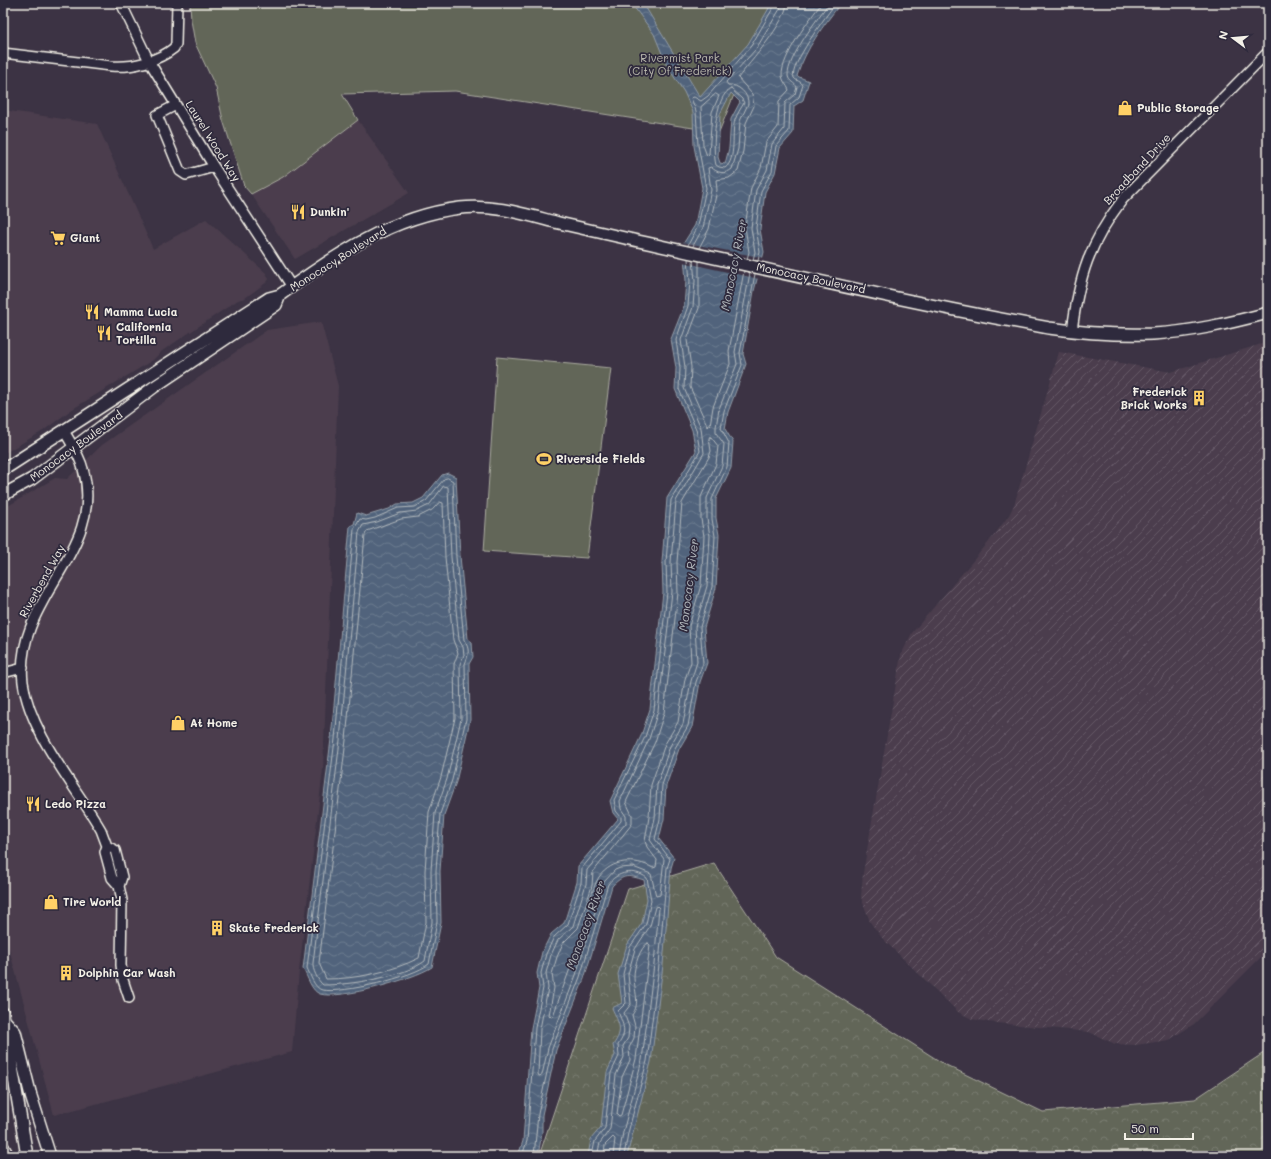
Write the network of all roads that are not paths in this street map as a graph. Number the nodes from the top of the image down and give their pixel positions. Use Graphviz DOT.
graph roads {
  1 [pos="121,3"];
  2 [pos="177,3"];
  3 [pos="1268,52"];
  4 [pos="3,53"];
  5 [pos="149,61"];
  6 [pos="176,105"];
  7 [pos="214,167"];
  8 [pos="292,287"];
  9 [pos="280,295"];
  10 [pos="1268,314"];
  11 [pos="1072,331"];
  12 [pos="64,431"];
  13 [pos="73,448"];
  14 [pos="3,470"];
  15 [pos="3,495"];
  16 [pos="23,668"];
  17 [pos="3,672"];
  18 [pos="129,998"];
  19 [pos="4,1017"];
  20 [pos="3,1148"];
  21 [pos="8,1156"];
  22 [pos="27,1156"];
  23 [pos="50,1156"];
  1 -- 5 [label="street, Laurel Wood Way"];
  2 -- 5 [label="street"];
  3 -- 11 [label="street, Broadband Drive"];
  4 -- 5 [label="street"];
  5 -- 6 [label="street, Laurel Wood Way"];
  6 -- 7 [label="street, Laurel Wood Way"];
  6 -- 7 [label="street"];
  7 -- 8 [label="street, Laurel Wood Way"];
  8 -- 9 [label="main road, Monocacy Boulevard"];
  8 -- 11 [label="main road, Monocacy Boulevard"];
  9 -- 12 [label="main road, Monocacy Boulevard"];
  9 -- 13 [label="main road, Monocacy Boulevard"];
  10 -- 11 [label="main road, Monocacy Boulevard"];
  12 -- 13 [label="street, Riverbend Way"];
  12 -- 14 [label="main road, Monocacy Boulevard"];
  13 -- 15 [label="main road, Monocacy Boulevard"];
  13 -- 16 [label="street, Riverbend Way"];
  16 -- 17 [label="street"];
  16 -- 18 [label="street, Riverbend Way"];
  19 -- 22 [label="main road"];
  19 -- 23 [label="main road"];
  20 -- 21 [label="main road"];
}
